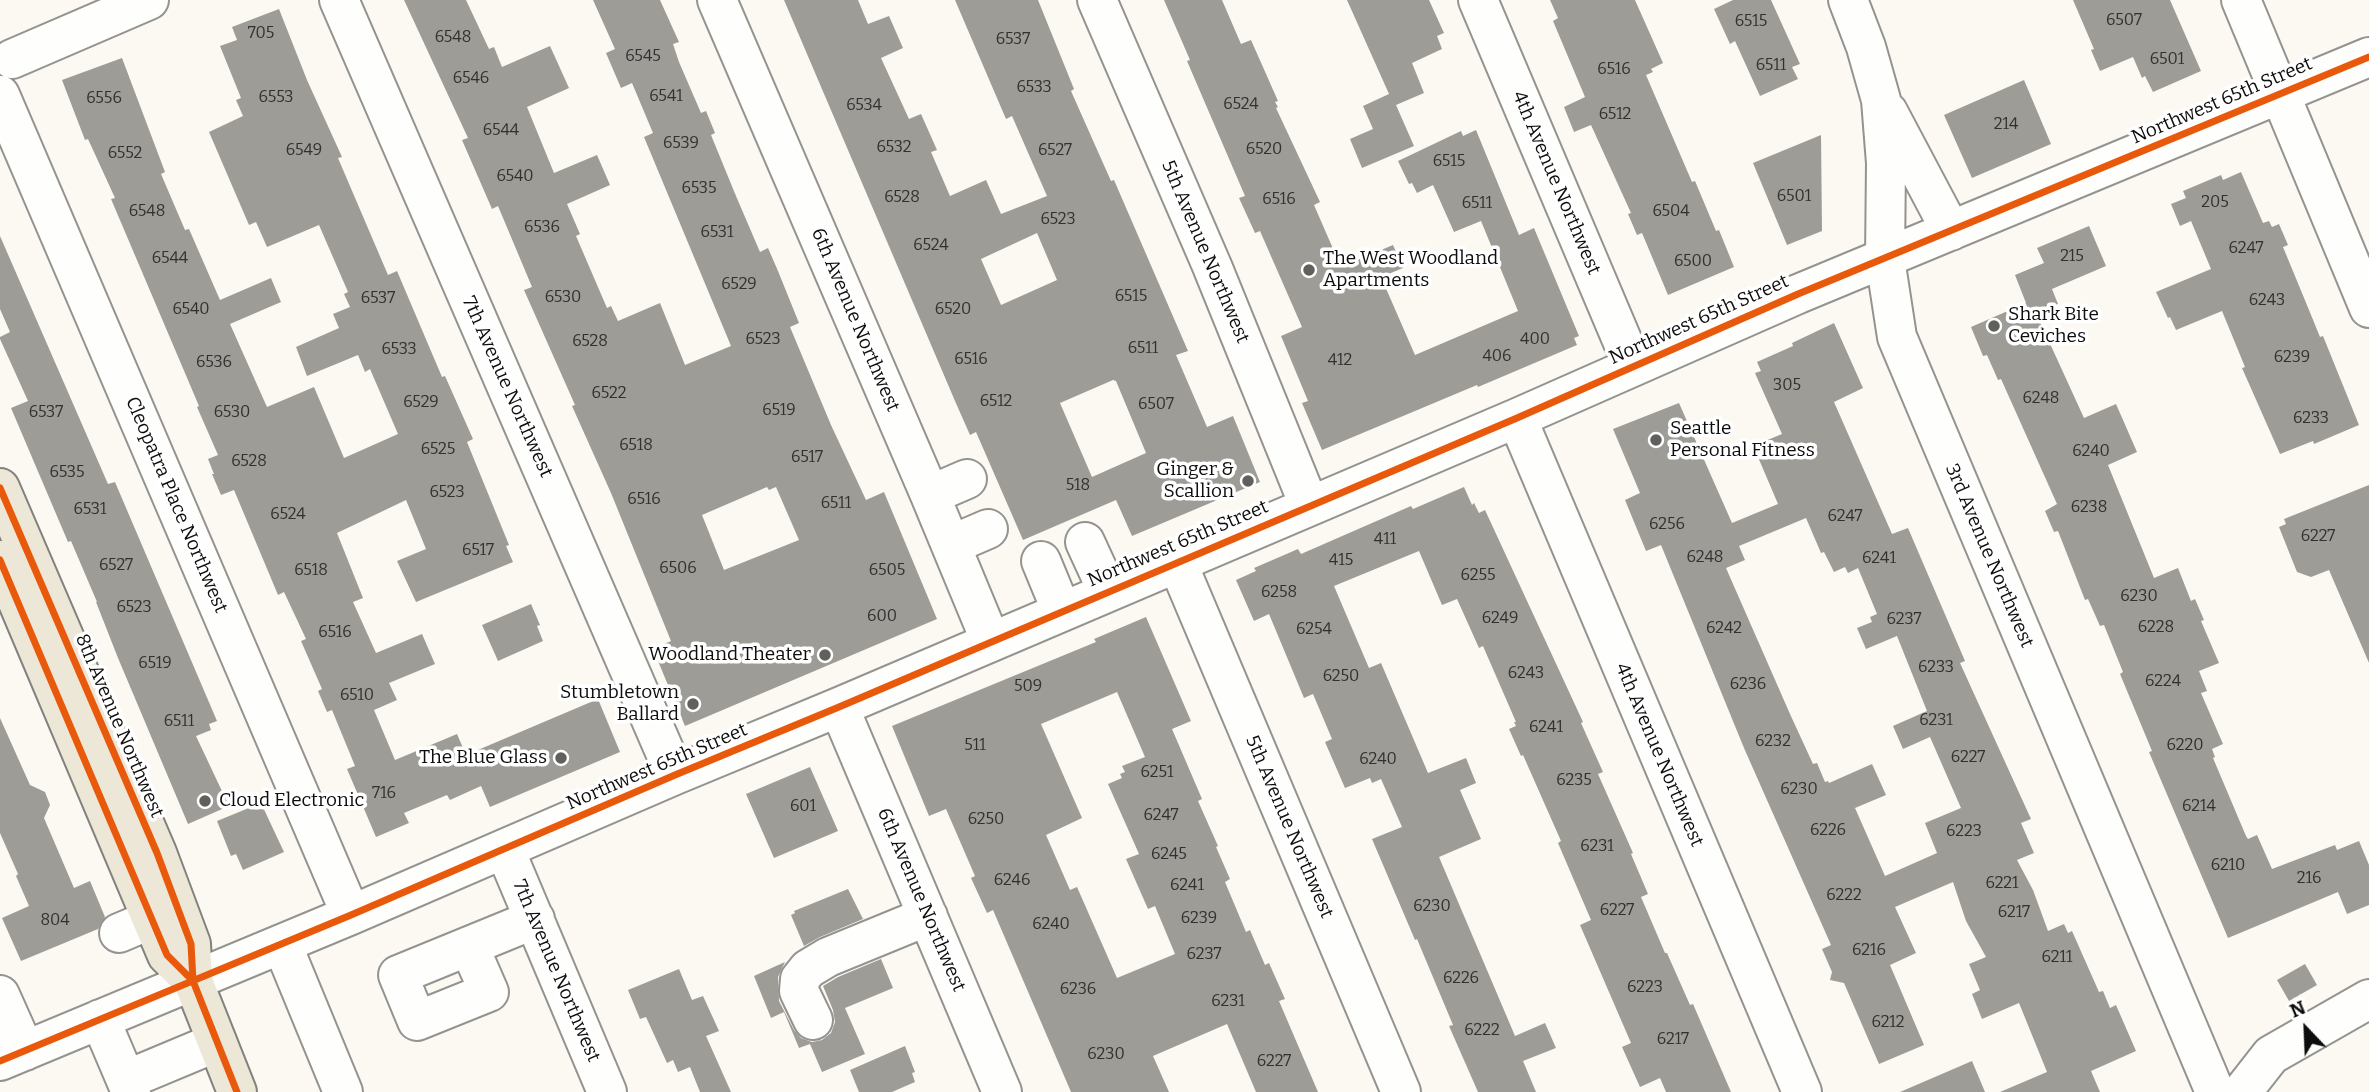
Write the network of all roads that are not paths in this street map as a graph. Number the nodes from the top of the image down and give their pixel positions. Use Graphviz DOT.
graph roads {
  1 [pos="149,0"];
  2 [pos="339,0"];
  3 [pos="717,0"];
  4 [pos="1097,0"];
  5 [pos="1478,0"];
  6 [pos="1848,0"];
  7 [pos="2241,0"];
  8 [pos="2369,57"];
  9 [pos="3,74"];
  10 [pos="2282,94"];
  11 [pos="1881,100"];
  12 [pos="1951,231"];
  13 [pos="1885,259"];
  14 [pos="2369,308"];
  15 [pos="1633,366"];
  16 [pos="1517,418"];
  17 [pos="967,479"];
  18 [pos="0,488"];
  19 [pos="930,495"];
  20 [pos="1309,505"];
  21 [pos="988,529"];
  22 [pos="1086,542"];
  23 [pos="951,545"];
  24 [pos="0,560"];
  25 [pos="1041,561"];
  26 [pos="1177,562"];
  27 [pos="1108,592"];
  28 [pos="1062,612"];
  29 [pos="990,642"];
  30 [pos="839,707"];
  31 [pos="676,775"];
  32 [pos="505,850"];
  33 [pos="351,915"];
  34 [pos="928,916"];
  35 [pos="535,919"];
  36 [pos="282,944"];
  37 [pos="470,946"];
  38 [pos="193,981"];
  39 [pos="5,985"];
  40 [pos="2369,999"];
  41 [pos="100,1019"];
  42 [pos="813,1020"];
  43 [pos="217,1042"];
  44 [pos="12,1056"];
  45 [pos="128,1086"];
  46 [pos="237,1092"];
  47 [pos="343,1092"];
  48 [pos="607,1092"];
  49 [pos="1002,1092"];
  50 [pos="1401,1092"];
  51 [pos="1802,1092"];
  52 [pos="2215,1092"];
  53 [pos="2242,1092"];
  1 -- 9 [label="street"];
  2 -- 31 [label="street, 7th Avenue Northwest"];
  3 -- 19 [label="street, 6th Avenue Northwest"];
  4 -- 20 [label="street, 5th Avenue Northwest"];
  5 -- 15 [label="street, 4th Avenue Northwest"];
  6 -- 11 [label="street, 3rd Avenue Northwest"];
  7 -- 10 [label="street"];
  8 -- 10 [label="street, Northwest 65th Street"];
  9 -- 33 [label="street, Cleopatra Place Northwest"];
  10 -- 12 [label="street, Northwest 65th Street"];
  10 -- 14 [label="street"];
  11 -- 12 [label="street"];
  11 -- 13 [label="street, 3rd Avenue Northwest"];
  12 -- 13 [label="street, Northwest 65th Street"];
  13 -- 15 [label="street, Northwest 65th Street"];
  13 -- 52 [label="street, 3rd Avenue Northwest"];
  15 -- 16 [label="street, Northwest 65th Street"];
  16 -- 20 [label="street, Northwest 65th Street"];
  16 -- 51 [label="street, 4th Avenue Northwest"];
  17 -- 19 [label="street"];
  18 -- 38 [label="main road, 8th Avenue Northwest"];
  19 -- 23 [label="street, 6th Avenue Northwest"];
  20 -- 26 [label="street, Northwest 65th Street"];
  21 -- 23 [label="street"];
  22 -- 27 [label="street"];
  23 -- 29 [label="street, 6th Avenue Northwest"];
  24 -- 38 [label="main road, 8th Avenue Northwest"];
  25 -- 28 [label="street"];
  26 -- 27 [label="street, Northwest 65th Street"];
  26 -- 50 [label="street, 5th Avenue Northwest"];
  27 -- 28 [label="street, Northwest 65th Street"];
  28 -- 29 [label="street, Northwest 65th Street"];
  29 -- 30 [label="street, Northwest 65th Street"];
  30 -- 31 [label="street, Northwest 65th Street"];
  30 -- 34 [label="street, 6th Avenue Northwest"];
  31 -- 32 [label="street, Northwest 65th Street"];
  32 -- 33 [label="street, Northwest 65th Street"];
  32 -- 35 [label="street, 7th Avenue Northwest"];
  33 -- 36 [label="street, Northwest 65th Street"];
  34 -- 42 [label="street"];
  34 -- 49 [label="street, 6th Avenue Northwest"];
  35 -- 37 [label="street"];
  35 -- 48 [label="street, 7th Avenue Northwest"];
  36 -- 38 [label="street, Northwest 65th Street"];
  36 -- 47 [label="street"];
  38 -- 41 [label="street, Northwest 65th Street"];
  38 -- 43 [label="main road, 8th Avenue Northwest"];
  39 -- 44 [label="street"];
  40 -- 53 [label="street"];
  41 -- 44 [label="street, Northwest 65th Street"];
  41 -- 45 [label="street"];
  43 -- 45 [label="street"];
  43 -- 46 [label="main road, 8th Avenue Northwest"];
}
